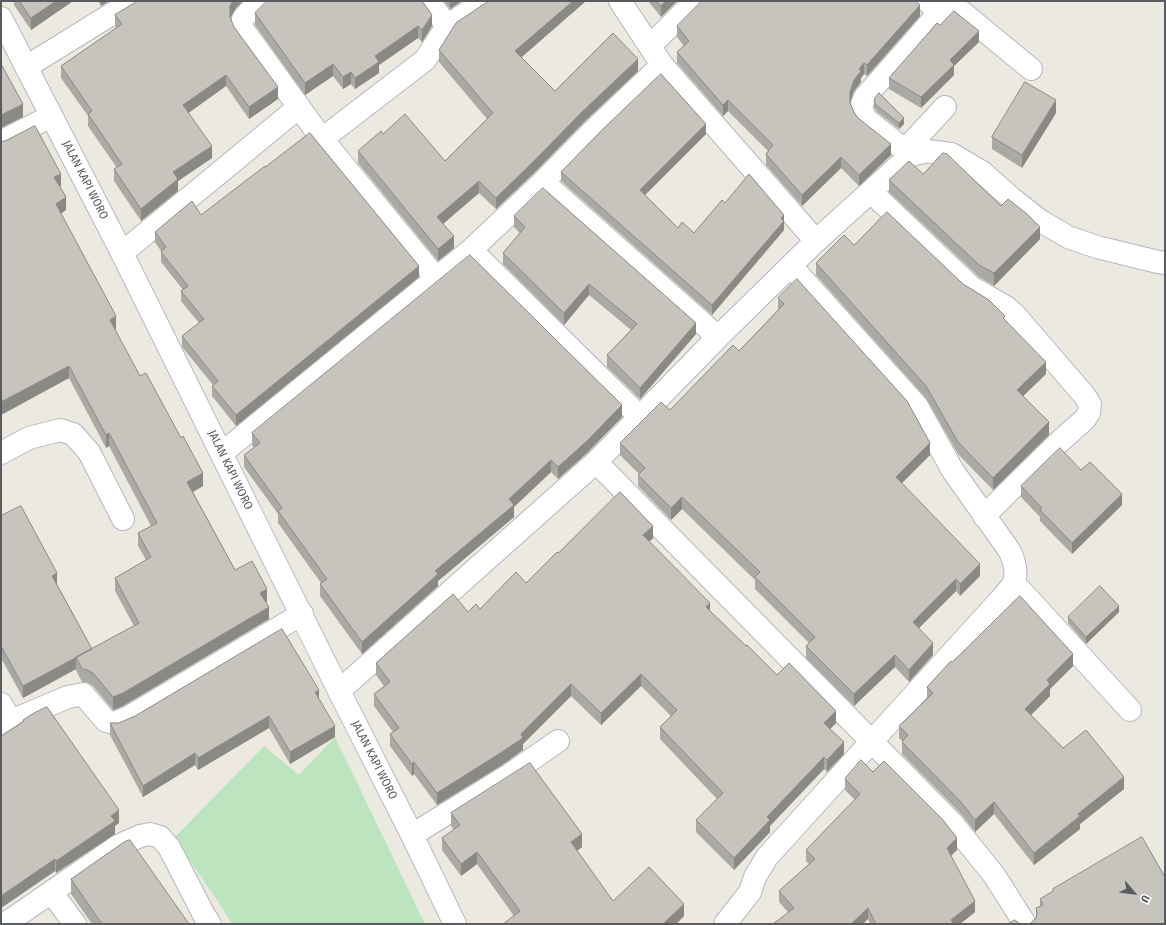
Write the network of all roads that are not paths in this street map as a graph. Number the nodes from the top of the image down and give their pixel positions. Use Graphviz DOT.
graph roads {
  1 [pos="133,1"];
  2 [pos="261,1"];
  3 [pos="430,1"];
  4 [pos="484,1"];
  5 [pos="620,1"];
  6 [pos="695,1"];
  7 [pos="933,6"];
  8 [pos="1,18"];
  9 [pos="447,26"];
  10 [pos="650,46"];
  11 [pos="662,65"];
  12 [pos="26,67"];
  13 [pos="1031,69"];
  14 [pos="298,107"];
  15 [pos="945,107"];
  16 [pos="52,116"];
  17 [pos="322,139"];
  18 [pos="1,142"];
  19 [pos="908,152"];
  20 [pos="543,182"];
  21 [pos="871,192"];
  22 [pos="816,241"];
  23 [pos="471,250"];
  24 [pos="122,253"];
  25 [pos="1165,262"];
  26 [pos="791,266"];
  27 [pos="436,278"];
  28 [pos="718,337"];
  29 [pos="640,417"];
  30 [pos="1,452"];
  31 [pos="222,453"];
  32 [pos="596,462"];
  33 [pos="984,516"];
  34 [pos="123,519"];
  35 [pos="1014,583"];
  36 [pos="302,614"];
  37 [pos="339,691"];
  38 [pos="1130,710"];
  39 [pos="4,718"];
  40 [pos="558,740"];
  41 [pos="872,741"];
  42 [pos="412,835"];
  43 [pos="51,892"];
  44 [pos="202,921"];
  45 [pos="5,924"];
  46 [pos="75,924"];
  47 [pos="455,924"];
  48 [pos="725,924"];
  49 [pos="1024,924"];
  1 -- 12 [label="street"];
  2 -- 14 [label="street"];
  3 -- 9 [label="street"];
  4 -- 9 [label="street"];
  5 -- 10 [label="street"];
  6 -- 10 [label="street"];
  7 -- 13 [label="street"];
  7 -- 19 [label="street"];
  8 -- 12 [label="street, JALAN KAPI WORO"];
  9 -- 17 [label="street"];
  10 -- 11 [label="street"];
  11 -- 20 [label="street"];
  11 -- 22 [label="street"];
  12 -- 16 [label="street, JALAN KAPI WORO"];
  14 -- 17 [label="street"];
  14 -- 24 [label="street"];
  15 -- 19 [label="street"];
  16 -- 18 [label="street"];
  16 -- 24 [label="street, JALAN KAPI WORO"];
  17 -- 27 [label="street"];
  19 -- 21 [label="street"];
  19 -- 25 [label="street"];
  20 -- 23 [label="street"];
  20 -- 28 [label="street"];
  21 -- 22 [label="street"];
  21 -- 33 [label="street"];
  22 -- 26 [label="street"];
  23 -- 27 [label="street"];
  23 -- 29 [label="street"];
  24 -- 31 [label="street, JALAN KAPI WORO"];
  26 -- 28 [label="street"];
  26 -- 33 [label="street"];
  27 -- 31 [label="street"];
  28 -- 29 [label="street"];
  29 -- 32 [label="street"];
  30 -- 34 [label="street"];
  31 -- 36 [label="street, JALAN KAPI WORO"];
  32 -- 37 [label="street"];
  32 -- 41 [label="street"];
  33 -- 35 [label="street"];
  35 -- 38 [label="street"];
  35 -- 41 [label="street"];
  36 -- 37 [label="street, JALAN KAPI WORO"];
  36 -- 39 [label="street"];
  37 -- 42 [label="street, JALAN KAPI WORO"];
  40 -- 42 [label="street"];
  41 -- 48 [label="street"];
  41 -- 49 [label="street"];
  42 -- 47 [label="street, JALAN KAPI WORO"];
  43 -- 44 [label="street"];
  43 -- 45 [label="street"];
  43 -- 46 [label="street"];
}
